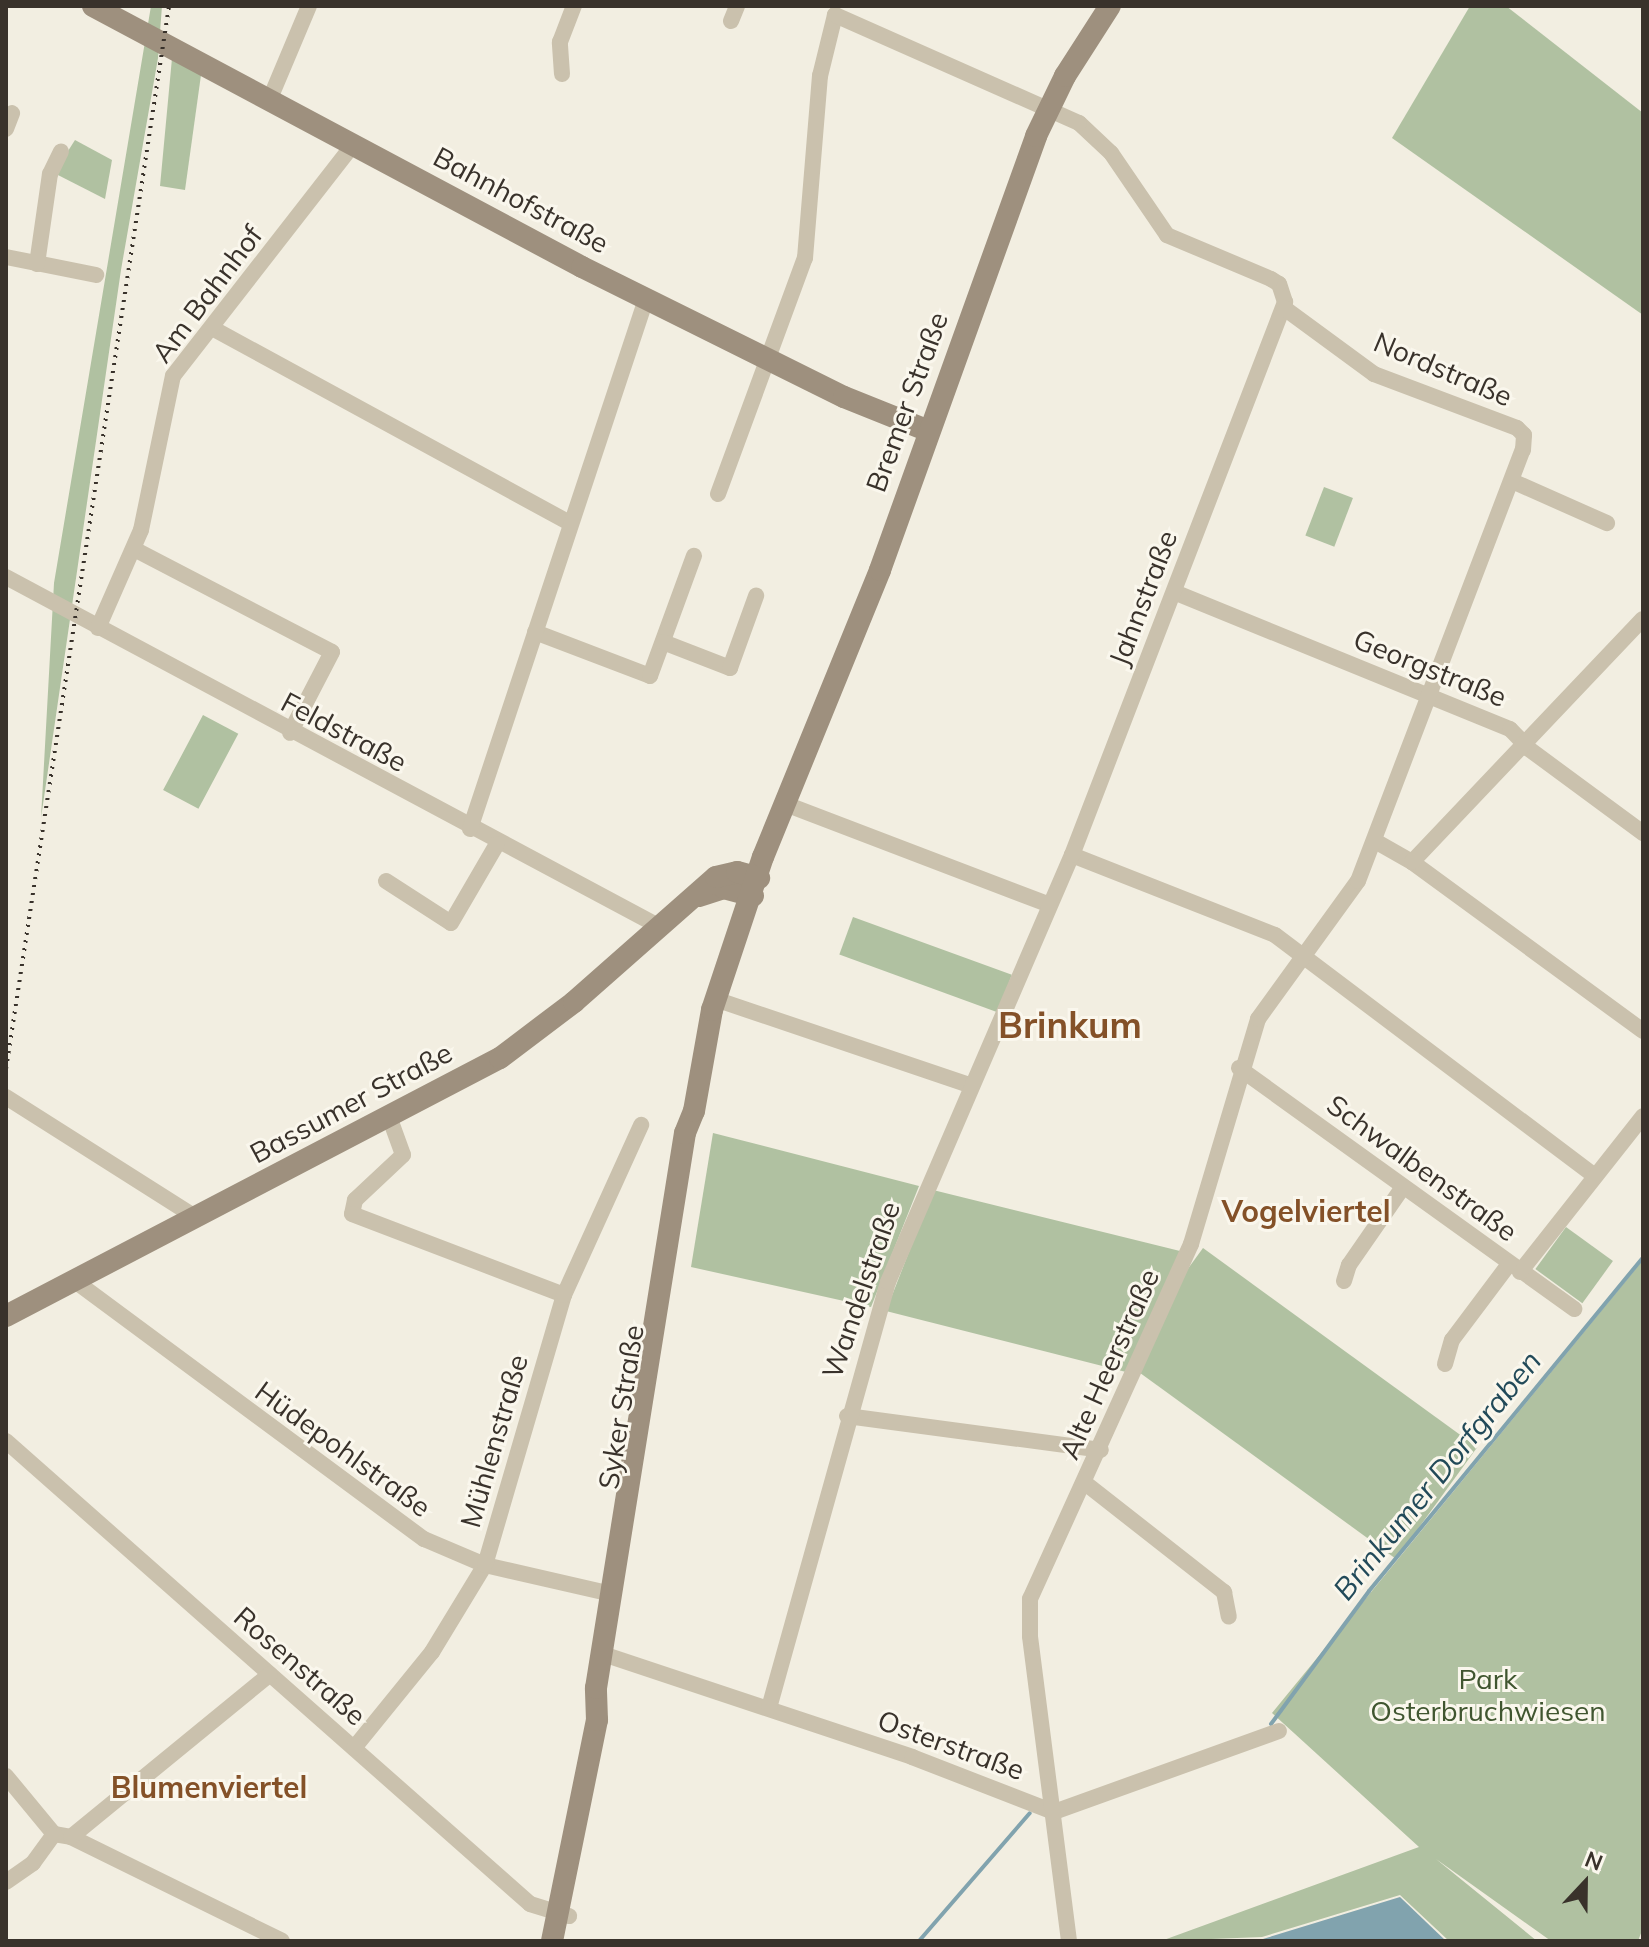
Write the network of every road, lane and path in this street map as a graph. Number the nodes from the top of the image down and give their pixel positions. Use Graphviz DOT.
graph roads {
  1 [pos="93,6"];
  2 [pos="309,6"];
  3 [pos="574,6"];
  4 [pos="1110,6"];
  5 [pos="834,10"];
  6 [pos="562,74"];
  7 [pos="269,101"];
  8 [pos="1048,108"];
  9 [pos="353,145"];
  10 [pos="61,151"];
  11 [pos="6,257"];
  12 [pos="37,264"];
  13 [pos="96,275"];
  14 [pos="646,299"];
  15 [pos="1284,308"];
  16 [pos="212,328"];
  17 [pos="765,359"];
  18 [pos="929,431"];
  19 [pos="1523,450"];
  20 [pos="1512,481"];
  21 [pos="718,494"];
  22 [pos="570,523"];
  23 [pos="1607,523"];
  24 [pos="134,549"];
  25 [pos="694,556"];
  26 [pos="7,579"];
  27 [pos="1174,592"];
  28 [pos="756,596"];
  29 [pos="1643,619"];
  30 [pos="98,628"];
  31 [pos="535,632"];
  32 [pos="663,642"];
  33 [pos="1429,695"];
  34 [pos="290,733"];
  35 [pos="1522,741"];
  36 [pos="788,805"];
  37 [pos="470,829"];
  38 [pos="1643,833"];
  39 [pos="1375,841"];
  40 [pos="497,844"];
  41 [pos="1072,855"];
  42 [pos="1412,862"];
  43 [pos="386,881"];
  44 [pos="756,887"];
  45 [pos="1047,904"];
  46 [pos="660,927"];
  47 [pos="1303,956"];
  48 [pos="715,999"];
  49 [pos="1643,1031"];
  50 [pos="1239,1068"];
  51 [pos="969,1085"];
  52 [pos="6,1097"];
  53 [pos="694,1111"];
  54 [pos="1643,1116"];
  55 [pos="390,1119"];
  56 [pos="641,1125"];
  57 [pos="1594,1175"];
  58 [pos="1403,1187"];
  59 [pos="197,1218"];
  60 [pos="1514,1268"];
  61 [pos="75,1281"];
  62 [pos="1344,1281"];
  63 [pos="564,1295"];
  64 [pos="1574,1309"];
  65 [pos="6,1316"];
  66 [pos="1445,1364"];
  67 [pos="847,1416"];
  68 [pos="6,1441"];
  69 [pos="1101,1450"];
  70 [pos="1085,1483"];
  71 [pos="485,1565"];
  72 [pos="612,1594"];
  73 [pos="1229,1617"];
  74 [pos="607,1654"];
  75 [pos="270,1674"];
  76 [pos="769,1708"];
  77 [pos="1279,1731"];
  78 [pos="354,1748"];
  79 [pos="6,1776"];
  80 [pos="1054,1812"];
  81 [pos="63,1836"];
  82 [pos="6,1882"];
  83 [pos="563,1915"];
  84 [pos="282,1941"];
  85 [pos="552,1941"];
  86 [pos="564,1941"];
  87 [pos="1069,1941"];
  1 -- 7 [label="street, Bahnhofstraße"];
  2 -- 7 [label="street"];
  3 -- 6 [label="street"];
  4 -- 8 [label="street, Bremer Straße"];
  5 -- 8 [label="street, Nordstraße"];
  5 -- 17 [label="street"];
  7 -- 9 [label="street, Bahnhofstraße"];
  8 -- 15 [label="street, Nordstraße"];
  8 -- 18 [label="street, Bremer Straße"];
  9 -- 14 [label="street, Bahnhofstraße"];
  9 -- 16 [label="street, Am Bahnhof"];
  10 -- 12 [label="street"];
  11 -- 12 [label="street"];
  12 -- 13 [label="street"];
  14 -- 17 [label="street, Bahnhofstraße"];
  14 -- 22 [label="street"];
  15 -- 19 [label="street, Nordstraße"];
  15 -- 27 [label="street, Jahnstraße"];
  16 -- 22 [label="street"];
  16 -- 24 [label="street, Am Bahnhof"];
  17 -- 18 [label="street, Bahnhofstraße"];
  17 -- 21 [label="street"];
  18 -- 36 [label="street, Bremer Straße"];
  19 -- 20 [label="street, Alte Heerstraße"];
  20 -- 23 [label="street"];
  20 -- 33 [label="street, Alte Heerstraße"];
  22 -- 31 [label="street"];
  24 -- 30 [label="street, Am Bahnhof"];
  24 -- 34 [label="street"];
  25 -- 32 [label="street"];
  26 -- 30 [label="street, Feldstraße"];
  27 -- 33 [label="street, Georgstraße"];
  27 -- 41 [label="street, Jahnstraße"];
  28 -- 32 [label="street"];
  29 -- 35 [label="street"];
  30 -- 34 [label="street, Feldstraße"];
  31 -- 32 [label="street"];
  31 -- 37 [label="street"];
  33 -- 35 [label="street, Georgstraße"];
  33 -- 39 [label="street, Alte Heerstraße"];
  34 -- 37 [label="street, Feldstraße"];
  35 -- 38 [label="street, Georgstraße"];
  35 -- 42 [label="street"];
  36 -- 44 [label="street, Bremer Straße"];
  36 -- 45 [label="street"];
  37 -- 40 [label="street, Feldstraße"];
  39 -- 42 [label="street"];
  39 -- 47 [label="street, Alte Heerstraße"];
  40 -- 43 [label="street"];
  40 -- 46 [label="street, Feldstraße"];
  41 -- 45 [label="street, Jahnstraße"];
  41 -- 47 [label="street"];
  42 -- 49 [label="street"];
  44 -- 46 [label="street, Bassumer Straße"];
  44 -- 48 [label="street, Syker Straße"];
  45 -- 51 [label="street, Wandelstraße"];
  46 -- 55 [label="street, Bassumer Straße"];
  47 -- 50 [label="street, Alte Heerstraße"];
  47 -- 57 [label="street"];
  48 -- 51 [label="street"];
  48 -- 53 [label="street, Syker Straße"];
  50 -- 58 [label="street, Schwalbenstraße"];
  50 -- 69 [label="street, Alte Heerstraße"];
  51 -- 67 [label="street, Wandelstraße"];
  52 -- 59 [label="street"];
  53 -- 72 [label="street, Syker Straße"];
  53 -- 74 [label="street, Syker Straße"];
  54 -- 57 [label="street"];
  55 -- 59 [label="street, Bassumer Straße"];
  55 -- 63 [label="street"];
  56 -- 63 [label="street, Mühlenstraße"];
  57 -- 60 [label="street"];
  58 -- 60 [label="street, Schwalbenstraße"];
  58 -- 62 [label="street"];
  59 -- 61 [label="street, Bassumer Straße"];
  60 -- 64 [label="street, Schwalbenstraße"];
  60 -- 66 [label="street"];
  61 -- 65 [label="street, Bassumer Straße"];
  61 -- 71 [label="street, Hüdepohlstraße"];
  63 -- 71 [label="street, Mühlenstraße"];
  67 -- 69 [label="street"];
  67 -- 76 [label="street, Wandelstraße"];
  68 -- 75 [label="street, Rosenstraße"];
  69 -- 70 [label="street, Alte Heerstraße"];
  70 -- 73 [label="street"];
  70 -- 80 [label="street, Alte Heerstraße"];
  71 -- 72 [label="street, Hüdepohlstraße"];
  71 -- 78 [label="street, Mühlenstraße"];
  72 -- 74 [label="street, Syker Straße"];
  74 -- 76 [label="street, Osterstraße"];
  74 -- 83 [label="street, Syker Straße"];
  75 -- 78 [label="street, Rosenstraße"];
  75 -- 81 [label="street"];
  76 -- 80 [label="street, Osterstraße"];
  77 -- 80 [label="street"];
  78 -- 83 [label="street, Rosenstraße"];
  79 -- 81 [label="street"];
  80 -- 87 [label="street, Alte Heerstraße"];
  81 -- 82 [label="street"];
  81 -- 84 [label="street"];
  83 -- 85 [label="street, Syker Straße"];
  83 -- 86 [label="street, Syker Straße"];
}
